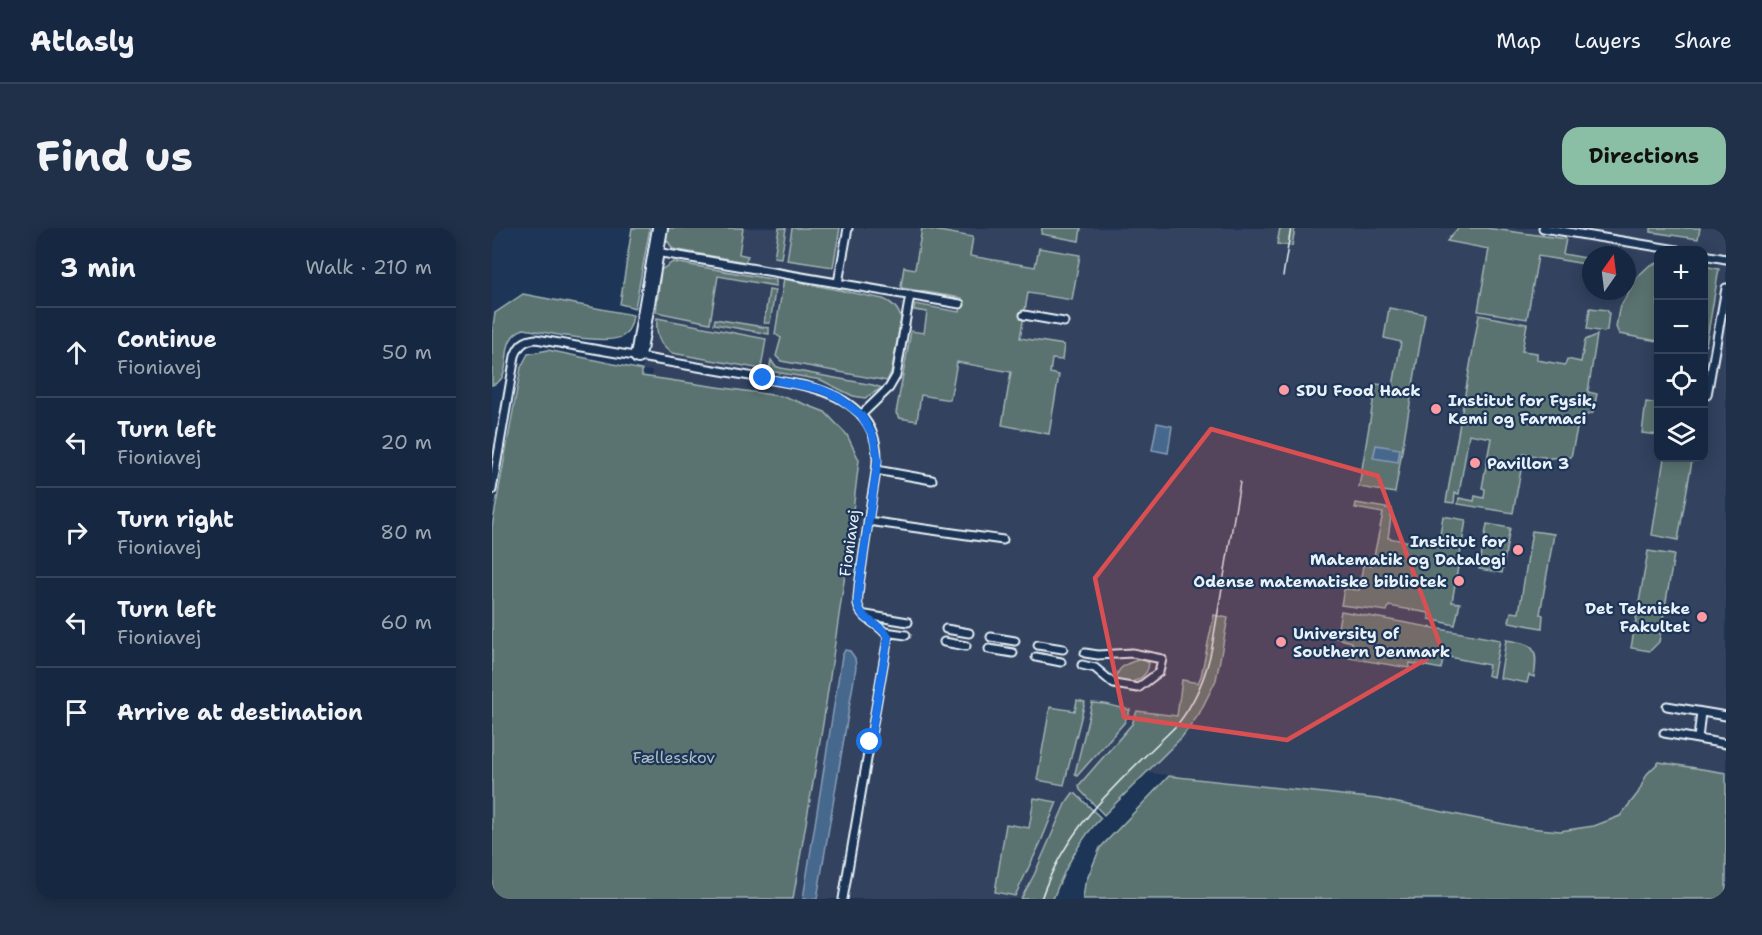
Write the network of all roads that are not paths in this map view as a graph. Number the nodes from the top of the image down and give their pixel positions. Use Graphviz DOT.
graph roads {
  1 [pos="660,228"];
  2 [pos="848,228"];
  3 [pos="1543,228"];
  4 [pos="1654,246"];
  5 [pos="656,252"];
  6 [pos="1708,256"];
  7 [pos="1726,259"];
  8 [pos="838,283"];
  9 [pos="1726,288"];
  10 [pos="910,295"];
  11 [pos="960,304"];
  12 [pos="1024,315"];
  13 [pos="1064,322"];
  14 [pos="638,356"];
  15 [pos="1708,389"];
  16 [pos="861,415"];
  17 [pos="876,470"];
  18 [pos="932,480"];
  19 [pos="492,490"];
  20 [pos="868,521"];
  21 [pos="1003,540"];
  22 [pos="863,614"];
  23 [pos="908,622"];
  24 [pos="946,629"];
  25 [pos="885,632"];
  26 [pos="969,633"];
  27 [pos="906,635"];
  28 [pos="991,637"];
  29 [pos="1015,641"];
  30 [pos="944,642"];
  31 [pos="1038,645"];
  32 [pos="966,646"];
  33 [pos="989,649"];
  34 [pos="1063,649"];
  35 [pos="1013,653"];
  36 [pos="1085,653"];
  37 [pos="1036,657"];
  38 [pos="1061,662"];
  39 [pos="1082,665"];
  40 [pos="1667,706"];
  41 [pos="1701,712"];
  42 [pos="1726,716"];
  43 [pos="1664,733"];
  44 [pos="1698,739"];
  45 [pos="1726,744"];
  46 [pos="843,899"];
  1 -- 5 [label="street"];
  2 -- 8 [label="lane"];
  3 -- 4 [label="lane"];
  5 -- 8 [label="lane"];
  5 -- 14 [label="street"];
  6 -- 7 [label="lane"];
  8 -- 10 [label="lane"];
  9 -- 15 [label="lane"];
  10 -- 11 [label="lane"];
  10 -- 16 [label="lane"];
  12 -- 13 [label="lane"];
  14 -- 16 [label="lane, Fioniavej"];
  14 -- 19 [label="lane, Fioniavej"];
  16 -- 17 [label="lane, Fioniavej"];
  17 -- 18 [label="lane"];
  17 -- 20 [label="lane, Fioniavej"];
  20 -- 21 [label="lane"];
  20 -- 22 [label="lane, Fioniavej"];
  22 -- 23 [label="lane"];
  22 -- 25 [label="lane"];
  24 -- 26 [label="lane"];
  25 -- 27 [label="lane"];
  25 -- 46 [label="lane"];
  28 -- 29 [label="lane"];
  30 -- 32 [label="lane"];
  31 -- 34 [label="lane"];
  33 -- 35 [label="lane"];
  36 -- 39 [label="lane"];
  37 -- 38 [label="lane"];
  40 -- 41 [label="lane"];
  41 -- 42 [label="lane"];
  41 -- 44 [label="lane"];
  43 -- 44 [label="lane"];
  44 -- 45 [label="lane"];
}
